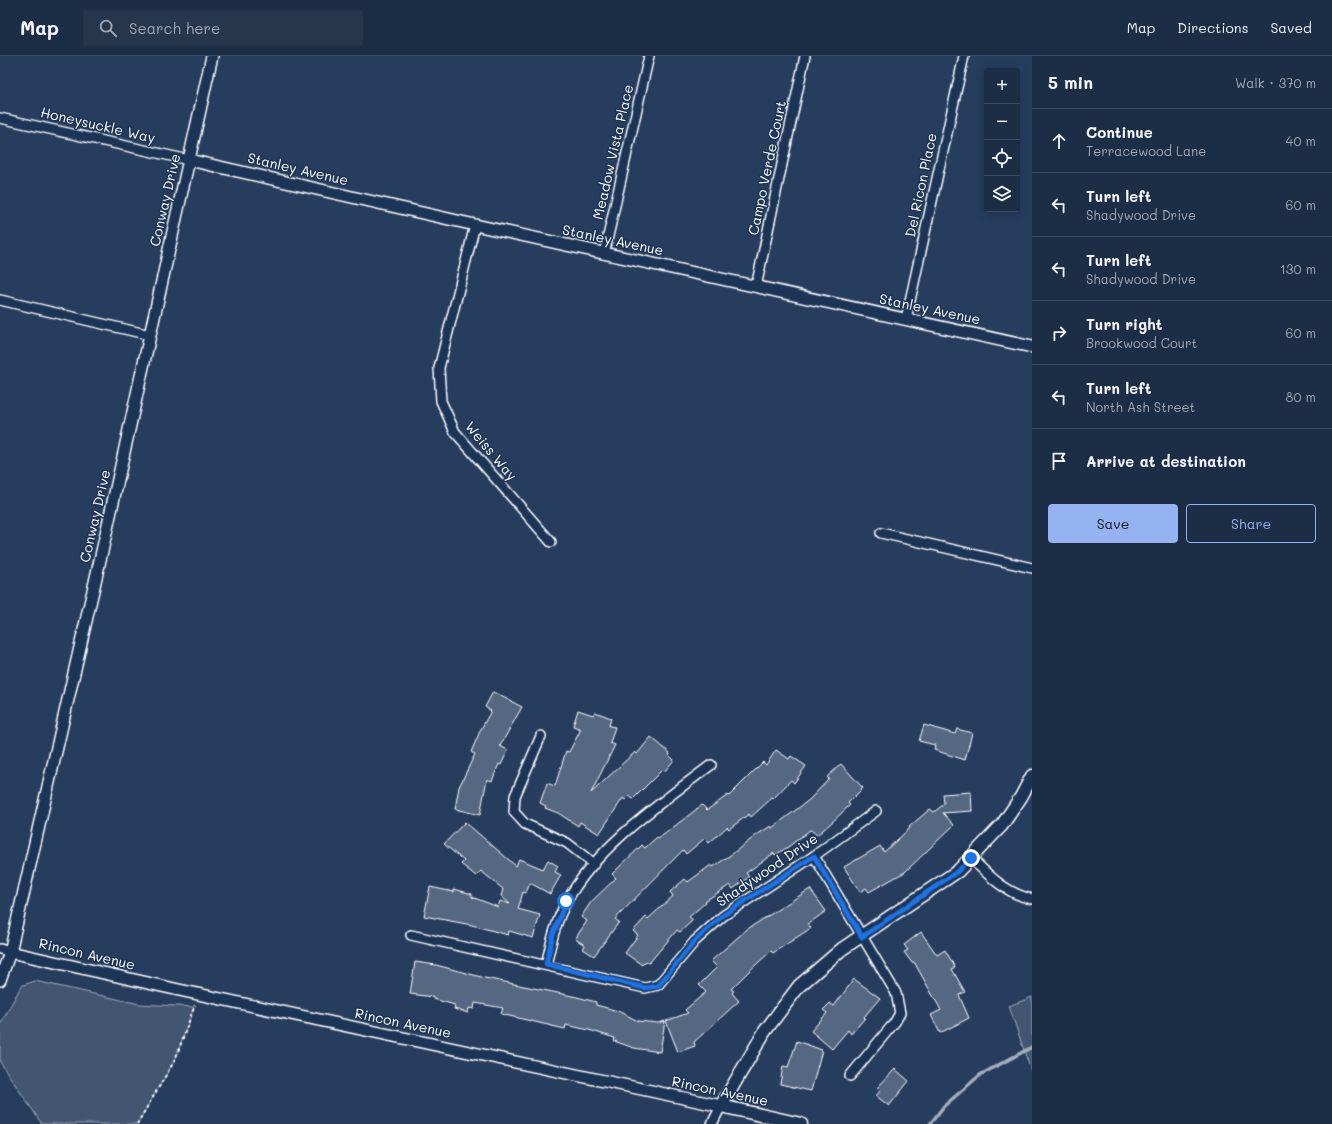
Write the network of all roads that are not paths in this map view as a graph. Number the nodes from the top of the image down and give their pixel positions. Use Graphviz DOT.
graph roads {
  1 [pos="212,56"];
  2 [pos="649,56"];
  3 [pos="805,56"];
  4 [pos="964,56"];
  5 [pos="0,118"];
  6 [pos="189,160"];
  7 [pos="475,226"];
  8 [pos="604,254"];
  9 [pos="756,287"];
  10 [pos="0,300"];
  11 [pos="906,319"];
  12 [pos="150,335"];
  13 [pos="1032,347"];
  14 [pos="881,533"];
  15 [pos="551,542"];
  16 [pos="1032,568"];
  17 [pos="541,736"];
  18 [pos="711,765"];
  19 [pos="1032,776"];
  20 [pos="876,811"];
  21 [pos="814,856"];
  22 [pos="971,858"];
  23 [pos="594,864"];
  24 [pos="1032,899"];
  25 [pos="411,935"];
  26 [pos="862,937"];
  27 [pos="5,950"];
  28 [pos="546,964"];
  29 [pos="0,980"];
  30 [pos="850,1076"];
  31 [pos="721,1106"];
  32 [pos="712,1124"];
  33 [pos="720,1124"];
  34 [pos="801,1124"];
  1 -- 6 [label="street, Conway Drive"];
  2 -- 8 [label="street, Meadow Vista Place"];
  3 -- 9 [label="street, Campo Verde Court"];
  4 -- 11 [label="street, Del Ricon Place"];
  5 -- 6 [label="street, Honeysuckle Way"];
  6 -- 7 [label="street, Stanley Avenue"];
  6 -- 12 [label="street, Conway Drive"];
  7 -- 8 [label="street, Stanley Avenue"];
  7 -- 15 [label="street, Weiss Way"];
  8 -- 9 [label="street, Stanley Avenue"];
  9 -- 11 [label="street, Stanley Avenue"];
  10 -- 12 [label="street"];
  11 -- 13 [label="street, Stanley Avenue"];
  12 -- 27 [label="street, Conway Drive"];
  14 -- 16 [label="street"];
  17 -- 23 [label="street"];
  18 -- 23 [label="street"];
  19 -- 22 [label="main road"];
  20 -- 21 [label="street, Shadywood Drive"];
  21 -- 26 [label="street"];
  21 -- 28 [label="street, Shadywood Drive"];
  22 -- 24 [label="street"];
  22 -- 26 [label="main road"];
  23 -- 28 [label="street"];
  25 -- 28 [label="street, Shadywood Drive"];
  26 -- 30 [label="street"];
  26 -- 31 [label="main road"];
  27 -- 29 [label="street, Conway Drive"];
  27 -- 31 [label="street, Rincon Avenue"];
  31 -- 32 [label="street"];
  31 -- 33 [label="street"];
  31 -- 34 [label="main road, Rincon Avenue"];
}
